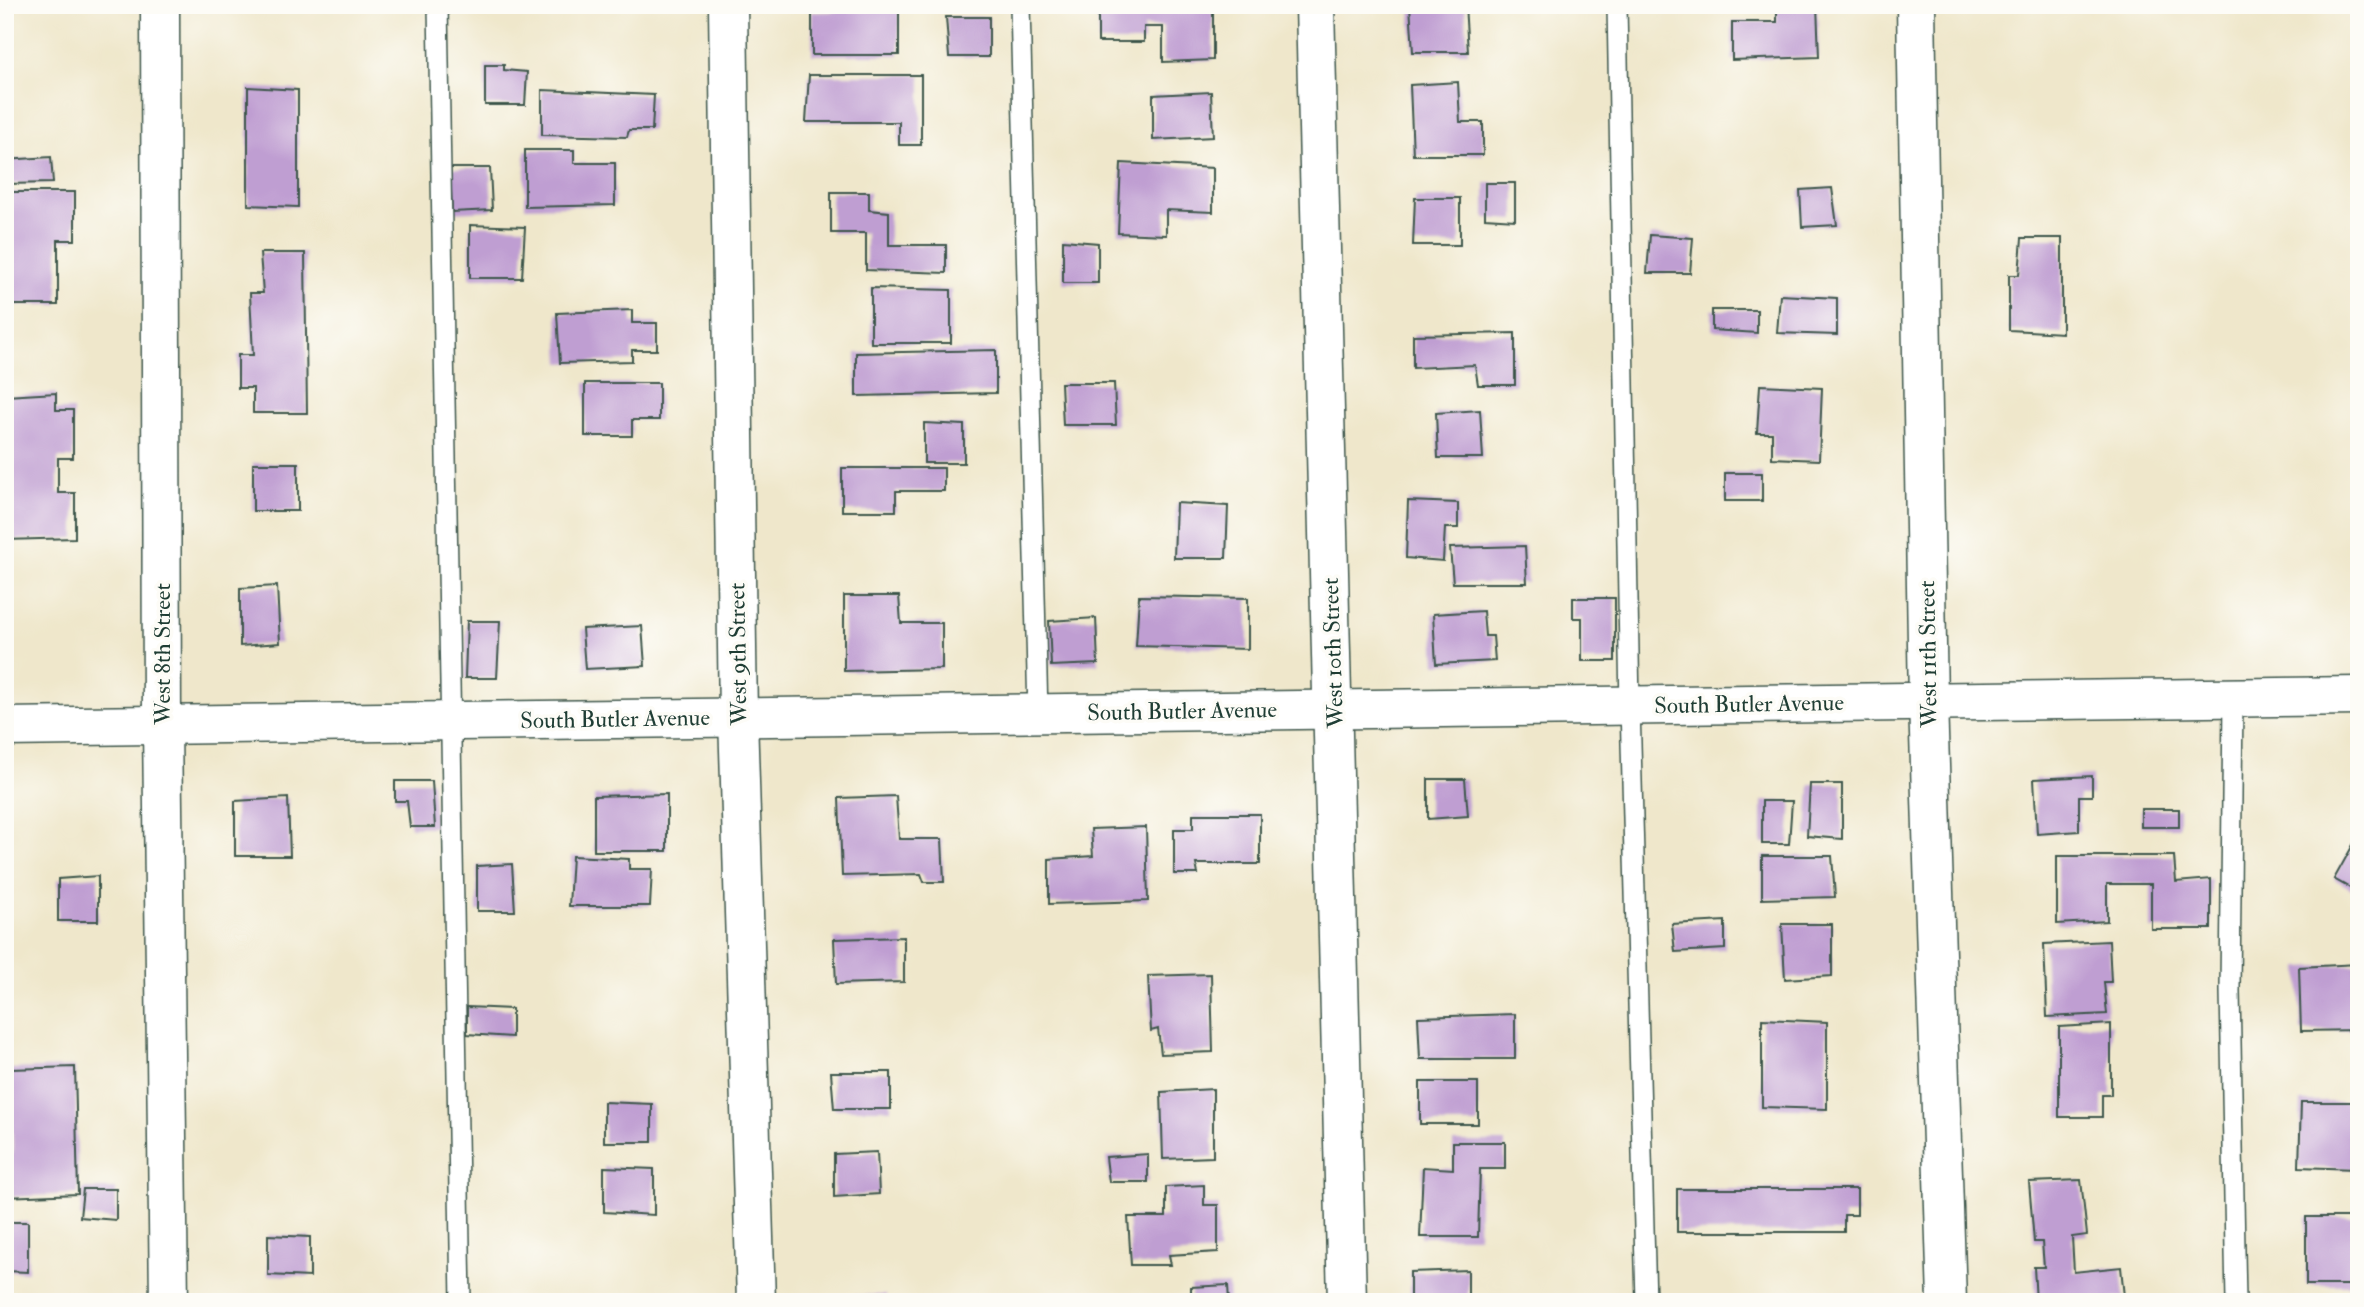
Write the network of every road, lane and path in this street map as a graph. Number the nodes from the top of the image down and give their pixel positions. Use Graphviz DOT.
graph roads {
  1 [pos="160,5"];
  2 [pos="438,5"];
  3 [pos="728,5"];
  4 [pos="1020,5"];
  5 [pos="1315,5"];
  6 [pos="1617,5"];
  7 [pos="1916,5"];
  8 [pos="2359,696"];
  9 [pos="2233,698"];
  10 [pos="1928,702"];
  11 [pos="1630,706"];
  12 [pos="1335,709"];
  13 [pos="1038,713"];
  14 [pos="738,717"];
  15 [pos="451,721"];
  16 [pos="162,725"];
  17 [pos="5,727"];
  18 [pos="169,1302"];
  19 [pos="461,1302"];
  20 [pos="756,1302"];
  21 [pos="1347,1302"];
  22 [pos="1646,1302"];
  23 [pos="1947,1302"];
  24 [pos="2236,1302"];
  1 -- 16 [label="street, West 8th Street"];
  2 -- 15 [label="lane"];
  3 -- 14 [label="street, West 9th Street"];
  4 -- 13 [label="lane"];
  5 -- 12 [label="street, West 10th Street"];
  6 -- 11 [label="lane"];
  7 -- 10 [label="street, West 11th Street"];
  8 -- 9 [label="street, South Butler Avenue"];
  9 -- 10 [label="street, South Butler Avenue"];
  9 -- 24 [label="lane"];
  10 -- 11 [label="street, South Butler Avenue"];
  10 -- 23 [label="street, West 11th Street"];
  11 -- 12 [label="street, South Butler Avenue"];
  11 -- 22 [label="lane"];
  12 -- 13 [label="street, South Butler Avenue"];
  12 -- 21 [label="street, West 10th Street"];
  13 -- 14 [label="street, South Butler Avenue"];
  14 -- 15 [label="street, South Butler Avenue"];
  14 -- 20 [label="street, West 9th Street"];
  15 -- 16 [label="street, South Butler Avenue"];
  15 -- 19 [label="lane"];
  16 -- 17 [label="street, South Butler Avenue"];
  16 -- 18 [label="street, West 8th Street"];
}
